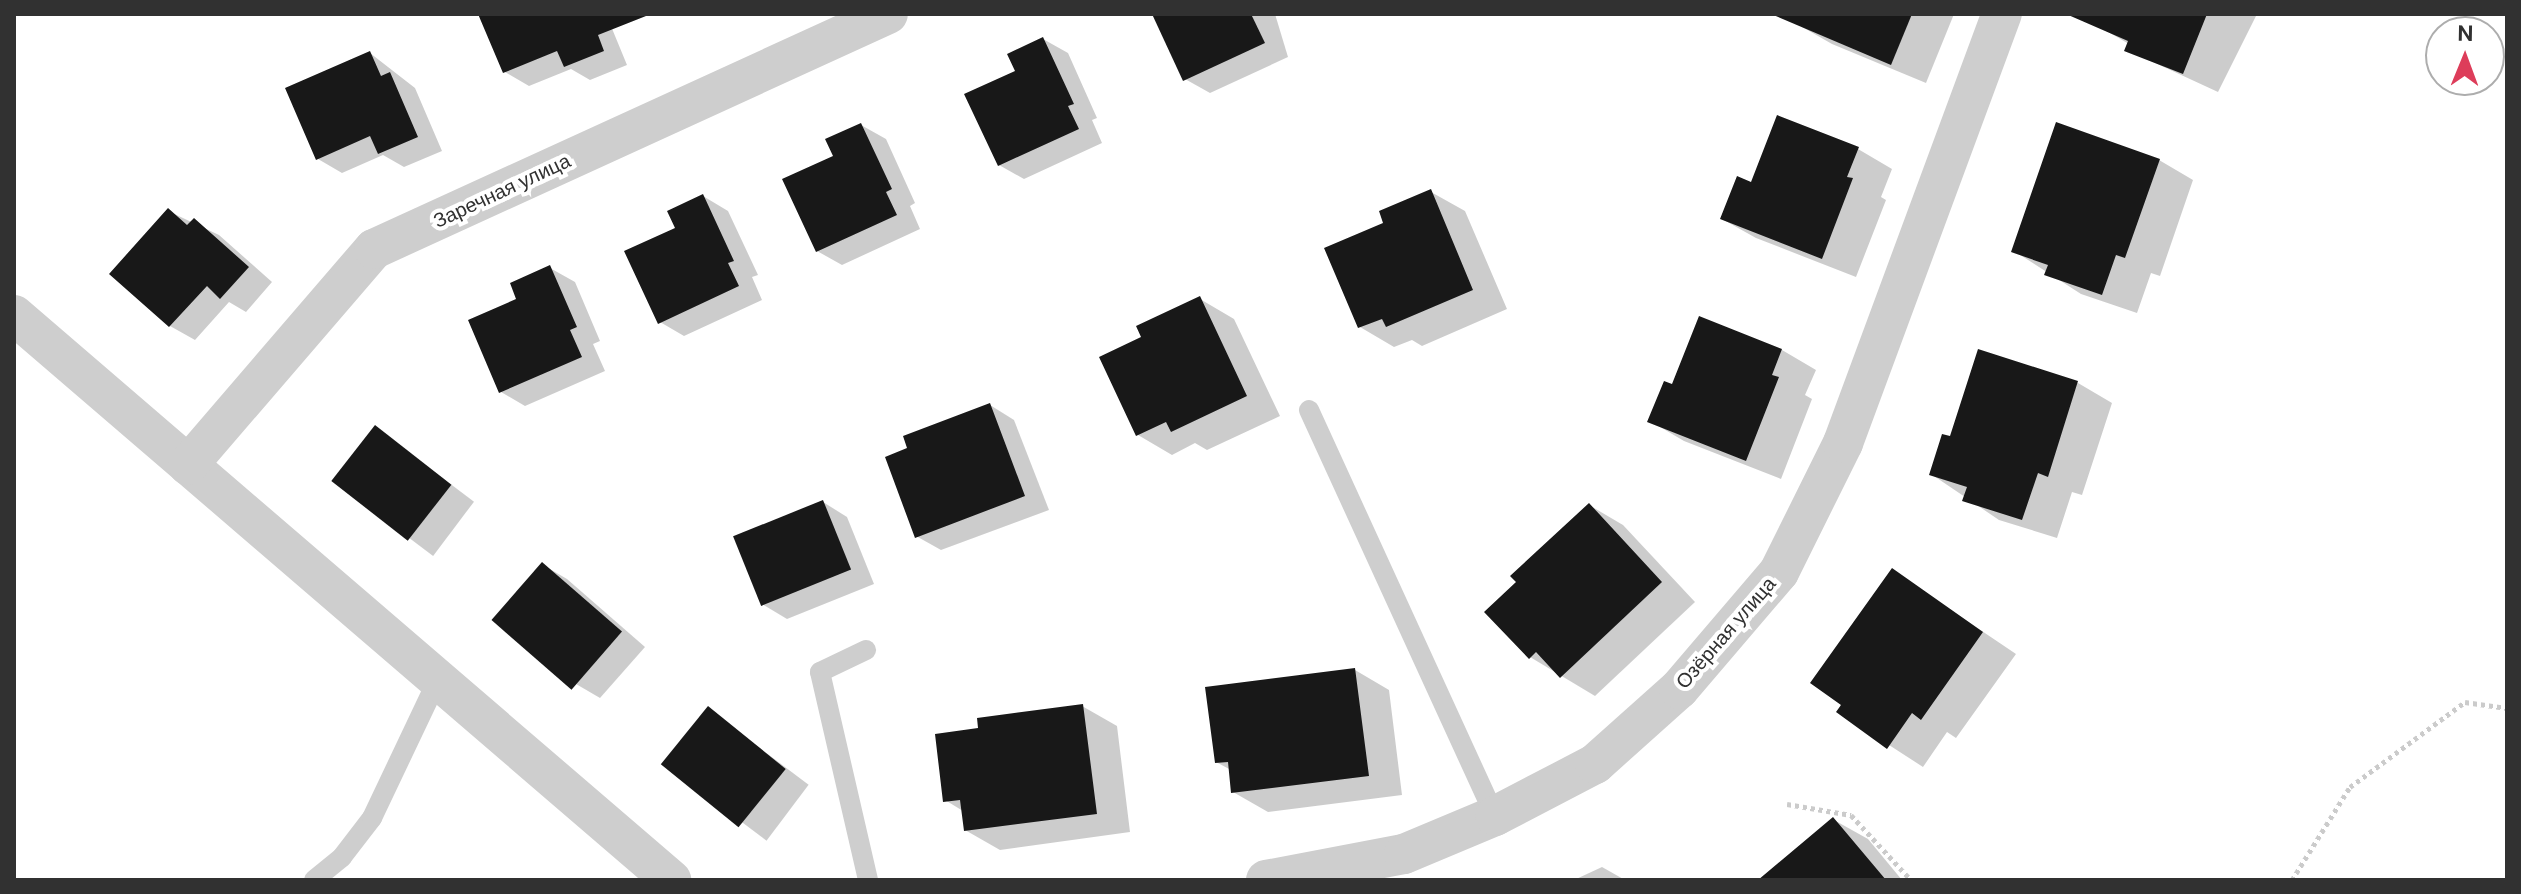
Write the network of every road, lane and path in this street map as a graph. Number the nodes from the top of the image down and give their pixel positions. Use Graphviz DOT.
graph roads {
  1 [pos="888,14"];
  2 [pos="2002,14"];
  3 [pos="14,315"];
  4 [pos="1309,410"];
  5 [pos="188,465"];
  6 [pos="866,650"];
  7 [pos="438,679"];
  8 [pos="2507,708"];
  9 [pos="1787,804"];
  10 [pos="1495,816"];
  11 [pos="314,880"];
  12 [pos="671,880"];
  13 [pos="868,880"];
  14 [pos="1266,880"];
  15 [pos="1911,880"];
  16 [pos="2292,880"];
  1 -- 5 [label="street, Заречная улица"];
  2 -- 10 [label="street, Озёрная улица"];
  3 -- 5 [label="street"];
  4 -- 10 [label="lane"];
  5 -- 7 [label="street"];
  6 -- 13 [label="lane"];
  7 -- 11 [label="lane"];
  7 -- 12 [label="street"];
  8 -- 16 [label="path"];
  9 -- 15 [label="path"];
  10 -- 14 [label="street, Озёрная улица"];
}
